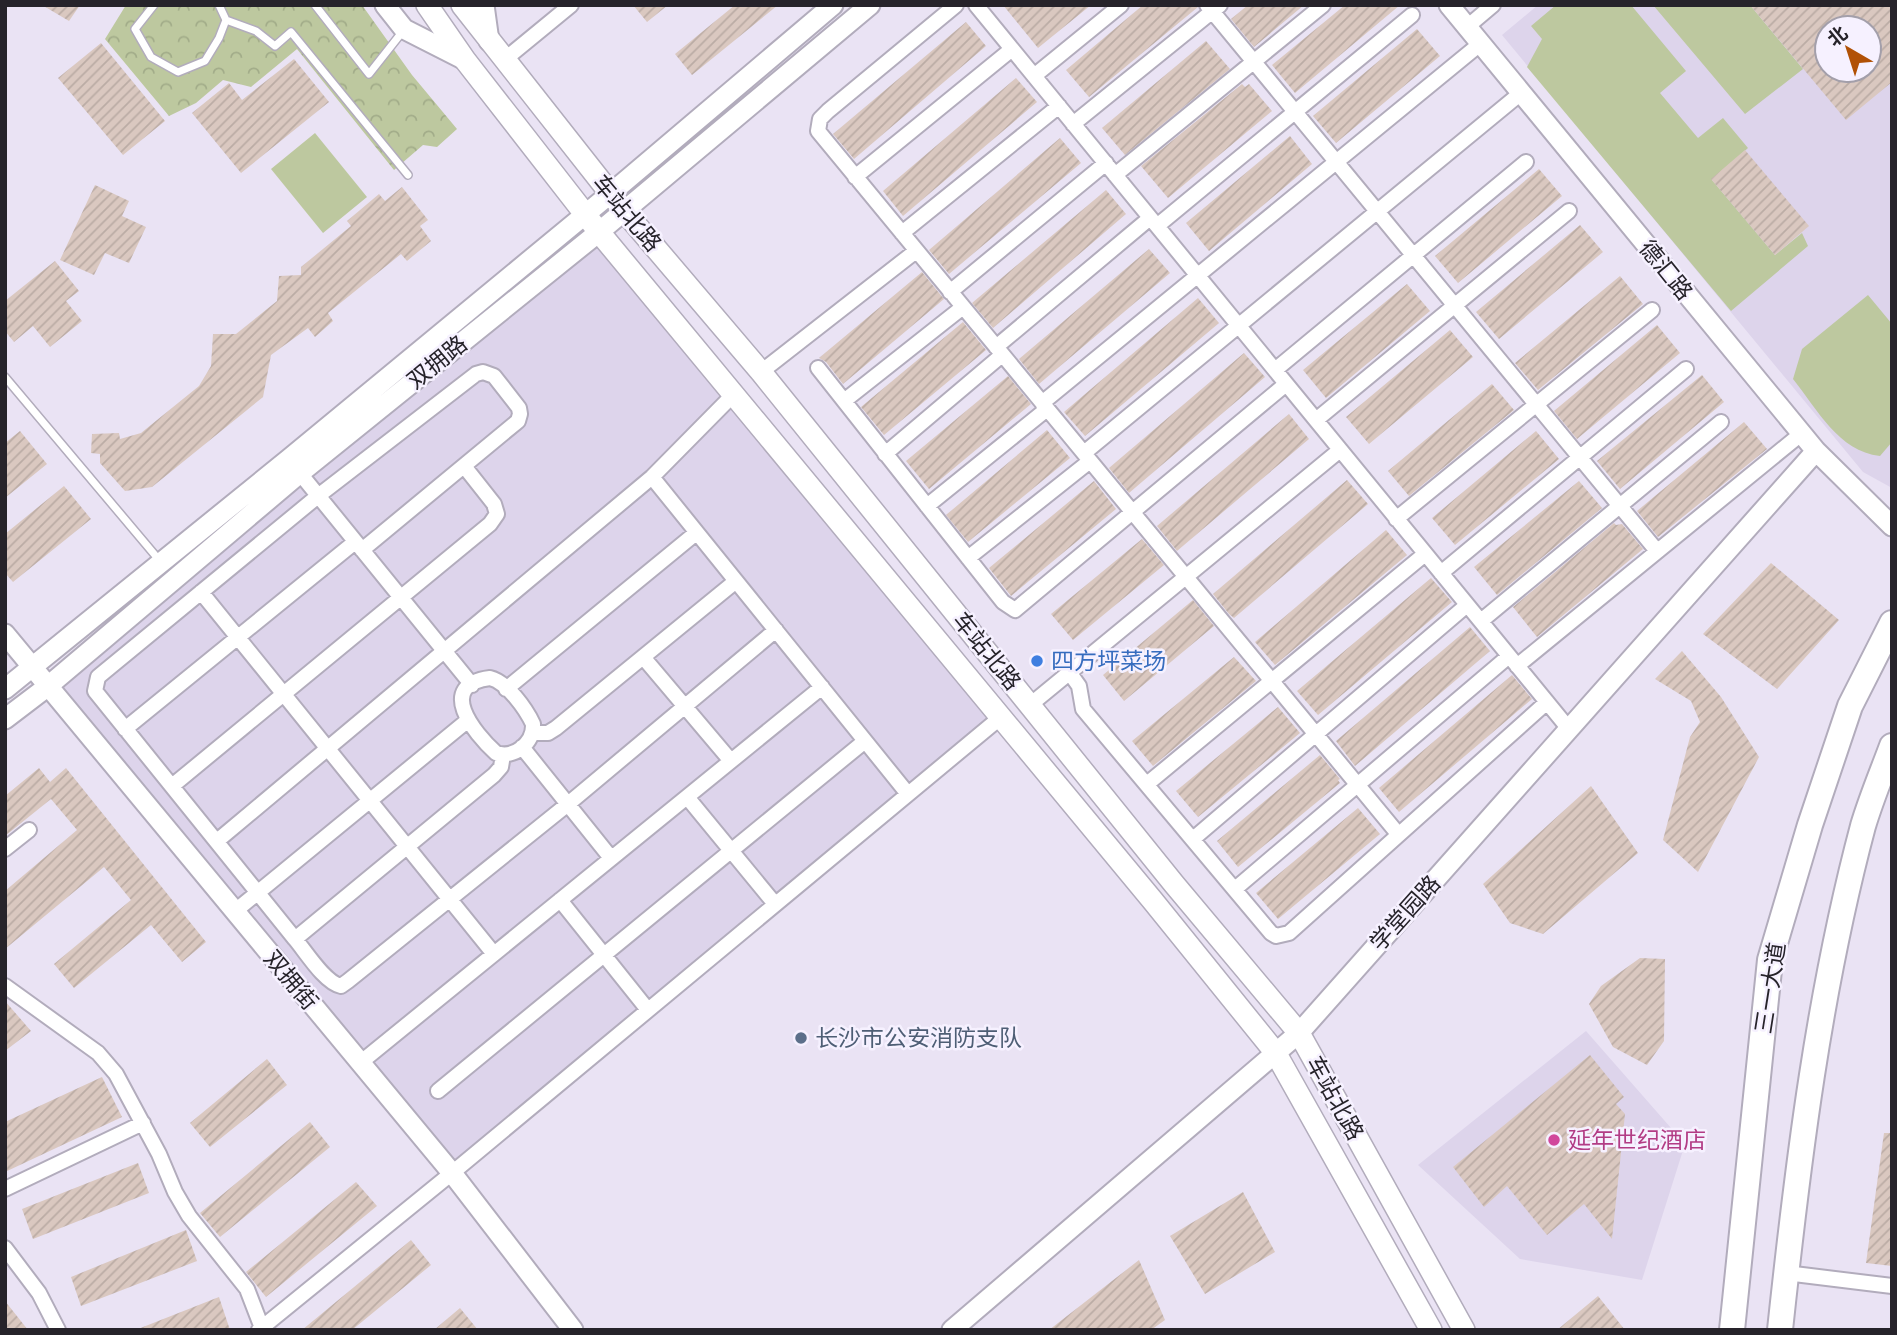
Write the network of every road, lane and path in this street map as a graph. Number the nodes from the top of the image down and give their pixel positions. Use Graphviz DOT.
graph roads {
  1 [pos="154,5"];
  2 [pos="219,5"];
  3 [pos="315,5"];
  4 [pos="385,5"];
  5 [pos="462,5"];
  6 [pos="484,5"];
  7 [pos="833,5"];
  8 [pos="870,5"];
  9 [pos="956,5"];
  10 [pos="976,5"];
  11 [pos="1121,5"];
  12 [pos="1323,5"];
  13 [pos="1449,5"];
  14 [pos="1493,5"];
  15 [pos="429,7"];
  16 [pos="564,7"];
  17 [pos="1213,7"];
  18 [pos="1412,15"];
  19 [pos="226,20"];
  20 [pos="1467,27"];
  21 [pos="404,29"];
  22 [pos="489,41"];
  23 [pos="1480,44"];
  24 [pos="1012,49"];
  25 [pos="465,60"];
  26 [pos="504,60"];
  27 [pos="1255,63"];
  28 [pos="1034,76"];
  29 [pos="1521,93"];
  30 [pos="1059,106"];
  31 [pos="1294,112"];
  32 [pos="1073,124"];
  33 [pos="1336,162"];
  34 [pos="1526,162"];
  35 [pos="1111,169"];
  36 [pos="408,175"];
  37 [pos="855,177"];
  38 [pos="610,194"];
  39 [pos="1569,211"];
  40 [pos="625,212"];
  41 [pos="1377,212"];
  42 [pos="586,213"];
  43 [pos="1154,222"];
  44 [pos="600,232"];
  45 [pos="902,233"];
  46 [pos="916,251"];
  47 [pos="1413,256"];
  48 [pos="1197,275"];
  49 [pos="950,292"];
  50 [pos="1455,306"];
  51 [pos="963,307"];
  52 [pos="1652,310"];
  53 [pos="1238,326"];
  54 [pos="999,351"];
  55 [pos="818,369"];
  56 [pos="1686,369"];
  57 [pos="1275,370"];
  58 [pos="761,372"];
  59 [pos="5,377"];
  60 [pos="1286,384"];
  61 [pos="733,395"];
  62 [pos="844,401"];
  63 [pos="1536,404"];
  64 [pos="1044,406"];
  65 [pos="1316,421"];
  66 [pos="1721,422"];
  67 [pos="1801,434"];
  68 [pos="1340,450"];
  69 [pos="1816,451"];
  70 [pos="886,454"];
  71 [pos="1087,457"];
  72 [pos="1580,458"];
  73 [pos="294,466"];
  74 [pos="464,466"];
  75 [pos="652,477"];
  76 [pos="318,496"];
  77 [pos="927,506"];
  78 [pos="1620,506"];
  79 [pos="1133,513"];
  80 [pos="1396,519"];
  81 [pos="1892,526"];
  82 [pos="696,533"];
  83 [pos="358,546"];
  84 [pos="1657,551"];
  85 [pos="1425,554"];
  86 [pos="968,558"];
  87 [pos="161,563"];
  88 [pos="1441,573"];
  89 [pos="1186,577"];
  90 [pos="736,581"];
  91 [pos="201,592"];
  92 [pos="400,597"];
  93 [pos="1467,605"];
  94 [pos="1480,621"];
  95 [pos="1892,623"];
  96 [pos="776,630"];
  97 [pos="5,634"];
  98 [pos="238,637"];
  99 [pos="445,652"];
  100 [pos="643,657"];
  101 [pos="1513,661"];
  102 [pos="33,668"];
  103 [pos="1069,673"];
  104 [pos="1272,681"];
  105 [pos="472,685"];
  106 [pos="47,687"];
  107 [pos="822,687"];
  108 [pos="5,689"];
  109 [pos="506,689"];
  110 [pos="284,694"];
  111 [pos="1547,702"];
  112 [pos="1030,705"];
  113 [pos="685,706"];
  114 [pos="1001,717"];
  115 [pos="5,719"];
  116 [pos="467,721"];
  117 [pos="125,729"];
  118 [pos="1569,729"];
  119 [pos="532,733"];
  120 [pos="1315,733"];
  121 [pos="865,741"];
  122 [pos="1892,746"];
  123 [pos="522,747"];
  124 [pos="328,749"];
  125 [pos="503,755"];
  126 [pos="731,761"];
  127 [pos="1147,784"];
  128 [pos="1358,784"];
  129 [pos="172,786"];
  130 [pos="908,794"];
  131 [pos="687,797"];
  132 [pos="370,801"];
  133 [pos="568,804"];
  134 [pos="1394,829"];
  135 [pos="29,830"];
  136 [pos="1193,839"];
  137 [pos="217,841"];
  138 [pos="408,847"];
  139 [pos="5,849"];
  140 [pos="732,851"];
  141 [pos="611,858"];
  142 [pos="1235,890"];
  143 [pos="257,893"];
  144 [pos="450,899"];
  145 [pos="560,900"];
  146 [pos="775,904"];
  147 [pos="234,912"];
  148 [pos="295,939"];
  149 [pos="494,954"];
  150 [pos="604,955"];
  151 [pos="5,986"];
  152 [pos="648,1010"];
  153 [pos="1299,1033"];
  154 [pos="1275,1052"];
  155 [pos="360,1063"];
  156 [pos="438,1091"];
  157 [pos="143,1123"];
  158 [pos="452,1173"];
  159 [pos="5,1189"];
  160 [pos="5,1248"];
  161 [pos="1786,1273"];
  162 [pos="1892,1286"];
  163 [pos="269,1327"];
  164 [pos="58,1330"];
  165 [pos="573,1330"];
  166 [pos="952,1330"];
  167 [pos="1431,1330"];
  168 [pos="1464,1330"];
  169 [pos="1732,1330"];
  170 [pos="1780,1330"];
  1 -- 19 [label="lane"];
  2 -- 19 [label="lane"];
  3 -- 21 [label="lane"];
  4 -- 21 [label="street"];
  5 -- 22 [label="main road, 车站北路"];
  6 -- 22 [label="street"];
  7 -- 38 [label="street, 双拥路"];
  8 -- 40 [label="street, 双拥路"];
  9 -- 37 [label="street"];
  10 -- 24 [label="street"];
  11 -- 28 [label="street"];
  12 -- 27 [label="street"];
  13 -- 20 [label="street, 德汇路"];
  14 -- 20 [label="street"];
  15 -- 25 [label="main road, 车站北路"];
  16 -- 26 [label="street"];
  17 -- 27 [label="street"];
  17 -- 32 [label="street"];
  18 -- 31 [label="street"];
  19 -- 36 [label="lane"];
  20 -- 23 [label="street, 德汇路"];
  21 -- 25 [label="street"];
  22 -- 26 [label="main road, 车站北路"];
  23 -- 29 [label="street, 德汇路"];
  23 -- 33 [label="street"];
  24 -- 28 [label="street"];
  24 -- 37 [label="street"];
  25 -- 42 [label="main road, 车站北路"];
  26 -- 38 [label="main road, 车站北路"];
  27 -- 31 [label="street"];
  27 -- 35 [label="street"];
  28 -- 30 [label="street"];
  29 -- 41 [label="street"];
  29 -- 67 [label="street, 德汇路"];
  30 -- 32 [label="street"];
  30 -- 45 [label="street"];
  31 -- 33 [label="street"];
  31 -- 43 [label="street"];
  32 -- 35 [label="street"];
  33 -- 41 [label="street"];
  33 -- 48 [label="street"];
  34 -- 47 [label="street"];
  35 -- 43 [label="street"];
  35 -- 49 [label="street"];
  37 -- 45 [label="street"];
  38 -- 40 [label="main road, 车站北路"];
  38 -- 42 [label="street, 双拥路"];
  39 -- 50 [label="street"];
  40 -- 44 [label="street, 双拥路"];
  40 -- 58 [label="main road, 车站北路"];
  41 -- 47 [label="street"];
  41 -- 53 [label="street"];
  42 -- 44 [label="main road, 车站北路"];
  42 -- 73 [label="street, 双拥路"];
  43 -- 48 [label="street"];
  43 -- 54 [label="street"];
  44 -- 61 [label="main road, 车站北路"];
  44 -- 73 [label="street, 双拥路"];
  45 -- 46 [label="street"];
  46 -- 49 [label="street"];
  46 -- 58 [label="street"];
  47 -- 50 [label="street"];
  47 -- 57 [label="street"];
  48 -- 53 [label="street"];
  48 -- 64 [label="street"];
  49 -- 51 [label="street"];
  50 -- 63 [label="street"];
  50 -- 65 [label="street"];
  51 -- 54 [label="street"];
  51 -- 62 [label="street"];
  52 -- 63 [label="street"];
  53 -- 57 [label="street"];
  53 -- 71 [label="street"];
  54 -- 64 [label="street"];
  54 -- 70 [label="street"];
  55 -- 62 [label="street"];
  56 -- 72 [label="street"];
  57 -- 60 [label="street"];
  58 -- 112 [label="main road, 车站北路"];
  59 -- 87 [label="lane"];
  60 -- 65 [label="street"];
  60 -- 79 [label="street"];
  61 -- 75 [label="street"];
  61 -- 114 [label="main road, 车站北路"];
  62 -- 70 [label="street"];
  63 -- 72 [label="street"];
  63 -- 80 [label="street"];
  64 -- 71 [label="street"];
  64 -- 77 [label="street"];
  65 -- 68 [label="street"];
  66 -- 78 [label="street"];
  67 -- 69 [label="street, 德汇路"];
  67 -- 84 [label="street"];
  68 -- 80 [label="street"];
  68 -- 89 [label="street"];
  69 -- 81 [label="street, 德汇路"];
  69 -- 118 [label="street, 学堂园路"];
  70 -- 77 [label="street"];
  71 -- 79 [label="street"];
  71 -- 86 [label="street"];
  72 -- 78 [label="street"];
  72 -- 88 [label="street"];
  73 -- 76 [label="street"];
  73 -- 87 [label="street, 双拥路"];
  73 -- 106 [label="street, 双拥路"];
  74 -- 76 [label="street"];
  74 -- 83 [label="street"];
  74 -- 92 [label="street"];
  75 -- 82 [label="street"];
  75 -- 99 [label="street"];
  76 -- 83 [label="street"];
  76 -- 91 [label="street"];
  77 -- 86 [label="street"];
  78 -- 84 [label="street"];
  78 -- 94 [label="street"];
  79 -- 86 [label="street"];
  79 -- 89 [label="street"];
  80 -- 85 [label="street"];
  82 -- 90 [label="street"];
  82 -- 109 [label="street"];
  83 -- 92 [label="street"];
  83 -- 98 [label="street"];
  84 -- 101 [label="street"];
  85 -- 88 [label="street"];
  85 -- 104 [label="street"];
  87 -- 102 [label="street, 双拥路"];
  88 -- 93 [label="street"];
  89 -- 103 [label="street"];
  89 -- 104 [label="street"];
  90 -- 96 [label="street"];
  90 -- 100 [label="street"];
  91 -- 98 [label="street"];
  91 -- 117 [label="street"];
  92 -- 99 [label="street"];
  92 -- 110 [label="street"];
  93 -- 94 [label="street"];
  93 -- 120 [label="street"];
  94 -- 101 [label="street"];
  95 -- 169 [label="highway, 三一大道"];
  96 -- 107 [label="street"];
  96 -- 113 [label="street"];
  97 -- 102 [label="street, 双拥街"];
  98 -- 110 [label="street"];
  98 -- 117 [label="street"];
  99 -- 105 [label="street"];
  99 -- 124 [label="street"];
  100 -- 113 [label="street"];
  100 -- 119 [label="street"];
  101 -- 111 [label="street"];
  101 -- 128 [label="street"];
  102 -- 106 [label="street, 双拥街"];
  102 -- 108 [label="street, 双拥路"];
  103 -- 112 [label="street"];
  103 -- 127 [label="street"];
  104 -- 120 [label="street"];
  104 -- 127 [label="street"];
  105 -- 109 [label="street"];
  105 -- 116 [label="street"];
  106 -- 115 [label="street, 双拥路"];
  106 -- 147 [label="street, 双拥街"];
  107 -- 121 [label="street"];
  107 -- 126 [label="street"];
  109 -- 119 [label="street"];
  110 -- 124 [label="street"];
  110 -- 129 [label="street"];
  111 -- 118 [label="street"];
  111 -- 142 [label="street"];
  112 -- 153 [label="main road, 车站北路"];
  113 -- 126 [label="street"];
  113 -- 133 [label="street"];
  114 -- 130 [label="street"];
  114 -- 154 [label="main road, 车站北路"];
  116 -- 125 [label="street"];
  116 -- 132 [label="street"];
  117 -- 129 [label="street"];
  118 -- 153 [label="street, 学堂园路"];
  119 -- 123 [label="street"];
  120 -- 128 [label="street"];
  120 -- 136 [label="street"];
  121 -- 130 [label="street"];
  121 -- 140 [label="street"];
  122 -- 161 [label="highway"];
  123 -- 125 [label="street"];
  123 -- 133 [label="street"];
  124 -- 132 [label="street"];
  124 -- 137 [label="street"];
  125 -- 138 [label="street"];
  126 -- 131 [label="street"];
  127 -- 136 [label="street"];
  128 -- 134 [label="street"];
  128 -- 142 [label="street"];
  129 -- 137 [label="street"];
  130 -- 146 [label="street"];
  131 -- 140 [label="street"];
  131 -- 141 [label="street"];
  132 -- 138 [label="street"];
  132 -- 143 [label="street"];
  133 -- 141 [label="street"];
  133 -- 144 [label="street"];
  135 -- 139 [label="street"];
  136 -- 142 [label="street"];
  137 -- 143 [label="street"];
  138 -- 144 [label="street"];
  138 -- 148 [label="street"];
  140 -- 146 [label="street"];
  140 -- 150 [label="street"];
  141 -- 145 [label="street"];
  143 -- 147 [label="street"];
  143 -- 148 [label="street"];
  144 -- 148 [label="street"];
  144 -- 149 [label="street"];
  145 -- 149 [label="street"];
  145 -- 150 [label="street"];
  146 -- 152 [label="street"];
  147 -- 155 [label="street, 双拥街"];
  149 -- 155 [label="street"];
  150 -- 152 [label="street"];
  150 -- 156 [label="street"];
  151 -- 157 [label="street"];
  152 -- 158 [label="street"];
  153 -- 154 [label="street, 学堂园路"];
  153 -- 168 [label="main road, 车站北路"];
  154 -- 166 [label="street, 学堂园路"];
  154 -- 167 [label="main road, 车站北路"];
  155 -- 158 [label="street, 双拥街"];
  157 -- 159 [label="street"];
  157 -- 163 [label="street"];
  158 -- 163 [label="street"];
  158 -- 165 [label="street, 双拥街"];
  160 -- 164 [label="street"];
  161 -- 162 [label="street"];
  161 -- 170 [label="highway"];
}
